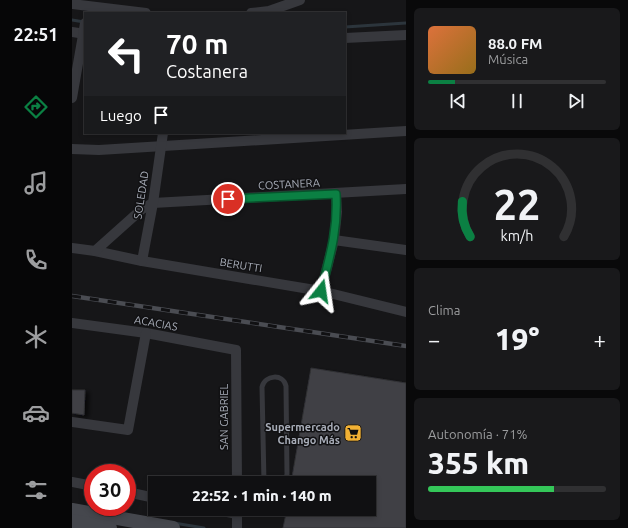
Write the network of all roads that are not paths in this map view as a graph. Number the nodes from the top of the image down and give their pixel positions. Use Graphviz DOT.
graph roads {
  1 [pos="296,1"];
  2 [pos="72,4"];
  3 [pos="88,6"];
  4 [pos="138,12"];
  5 [pos="260,12"];
  6 [pos="72,32"];
  7 [pos="84,35"];
  8 [pos="406,35"];
  9 [pos="346,38"];
  10 [pos="406,38"];
  11 [pos="72,98"];
  12 [pos="406,131"];
  13 [pos="163,134"];
  14 [pos="161,146"];
  15 [pos="72,149"];
  16 [pos="406,189"];
  17 [pos="336,194"];
  18 [pos="153,203"];
  19 [pos="334,240"];
  20 [pos="72,248"];
  21 [pos="406,250"];
  22 [pos="95,251"];
  23 [pos="142,261"];
  24 [pos="321,291"];
  25 [pos="406,312"];
  26 [pos="72,323"];
  27 [pos="146,333"];
  28 [pos="236,350"];
  29 [pos="72,422"];
  30 [pos="237,476"];
  31 [pos="264,476"];
  32 [pos="286,476"];
  33 [pos="72,482"];
  34 [pos="84,484"];
  35 [pos="136,494"];
  36 [pos="148,496"];
  37 [pos="72,510"];
  38 [pos="237,516"];
  39 [pos="72,521"];
  40 [pos="93,526"];
  41 [pos="110,528"];
  42 [pos="173,528"];
  43 [pos="237,528"];
  1 -- 5 [label="street"];
  2 -- 3 [label="street"];
  3 -- 4 [label="street"];
  6 -- 7 [label="street"];
  7 -- 11 [label="street"];
  8 -- 9 [label="street"];
  8 -- 10 [label="street"];
  12 -- 14 [label="street"];
  13 -- 14 [label="street, SOLEDAD"];
  14 -- 15 [label="street"];
  14 -- 18 [label="street, SOLEDAD"];
  16 -- 17 [label="street, COSTANERA"];
  17 -- 18 [label="street, COSTANERA"];
  17 -- 19 [label="street"];
  18 -- 22 [label="street"];
  18 -- 23 [label="street, SOLEDAD"];
  19 -- 21 [label="street"];
  19 -- 24 [label="street"];
  20 -- 22 [label="street, BERUTTI"];
  22 -- 23 [label="street, BERUTTI"];
  23 -- 24 [label="street, BERUTTI"];
  24 -- 25 [label="street, BERUTTI"];
  26 -- 27 [label="street, ACACIAS"];
  27 -- 28 [label="street, ACACIAS"];
  27 -- 29 [label="street"];
  28 -- 30 [label="street, SAN GABRIEL"];
  31 -- 32 [label="lane"];
  33 -- 34 [label="street"];
  35 -- 36 [label="street"];
  37 -- 42 [label="main road"];
  38 -- 43 [label="street"];
  39 -- 40 [label="main road"];
  40 -- 41 [label="main road"];
}
